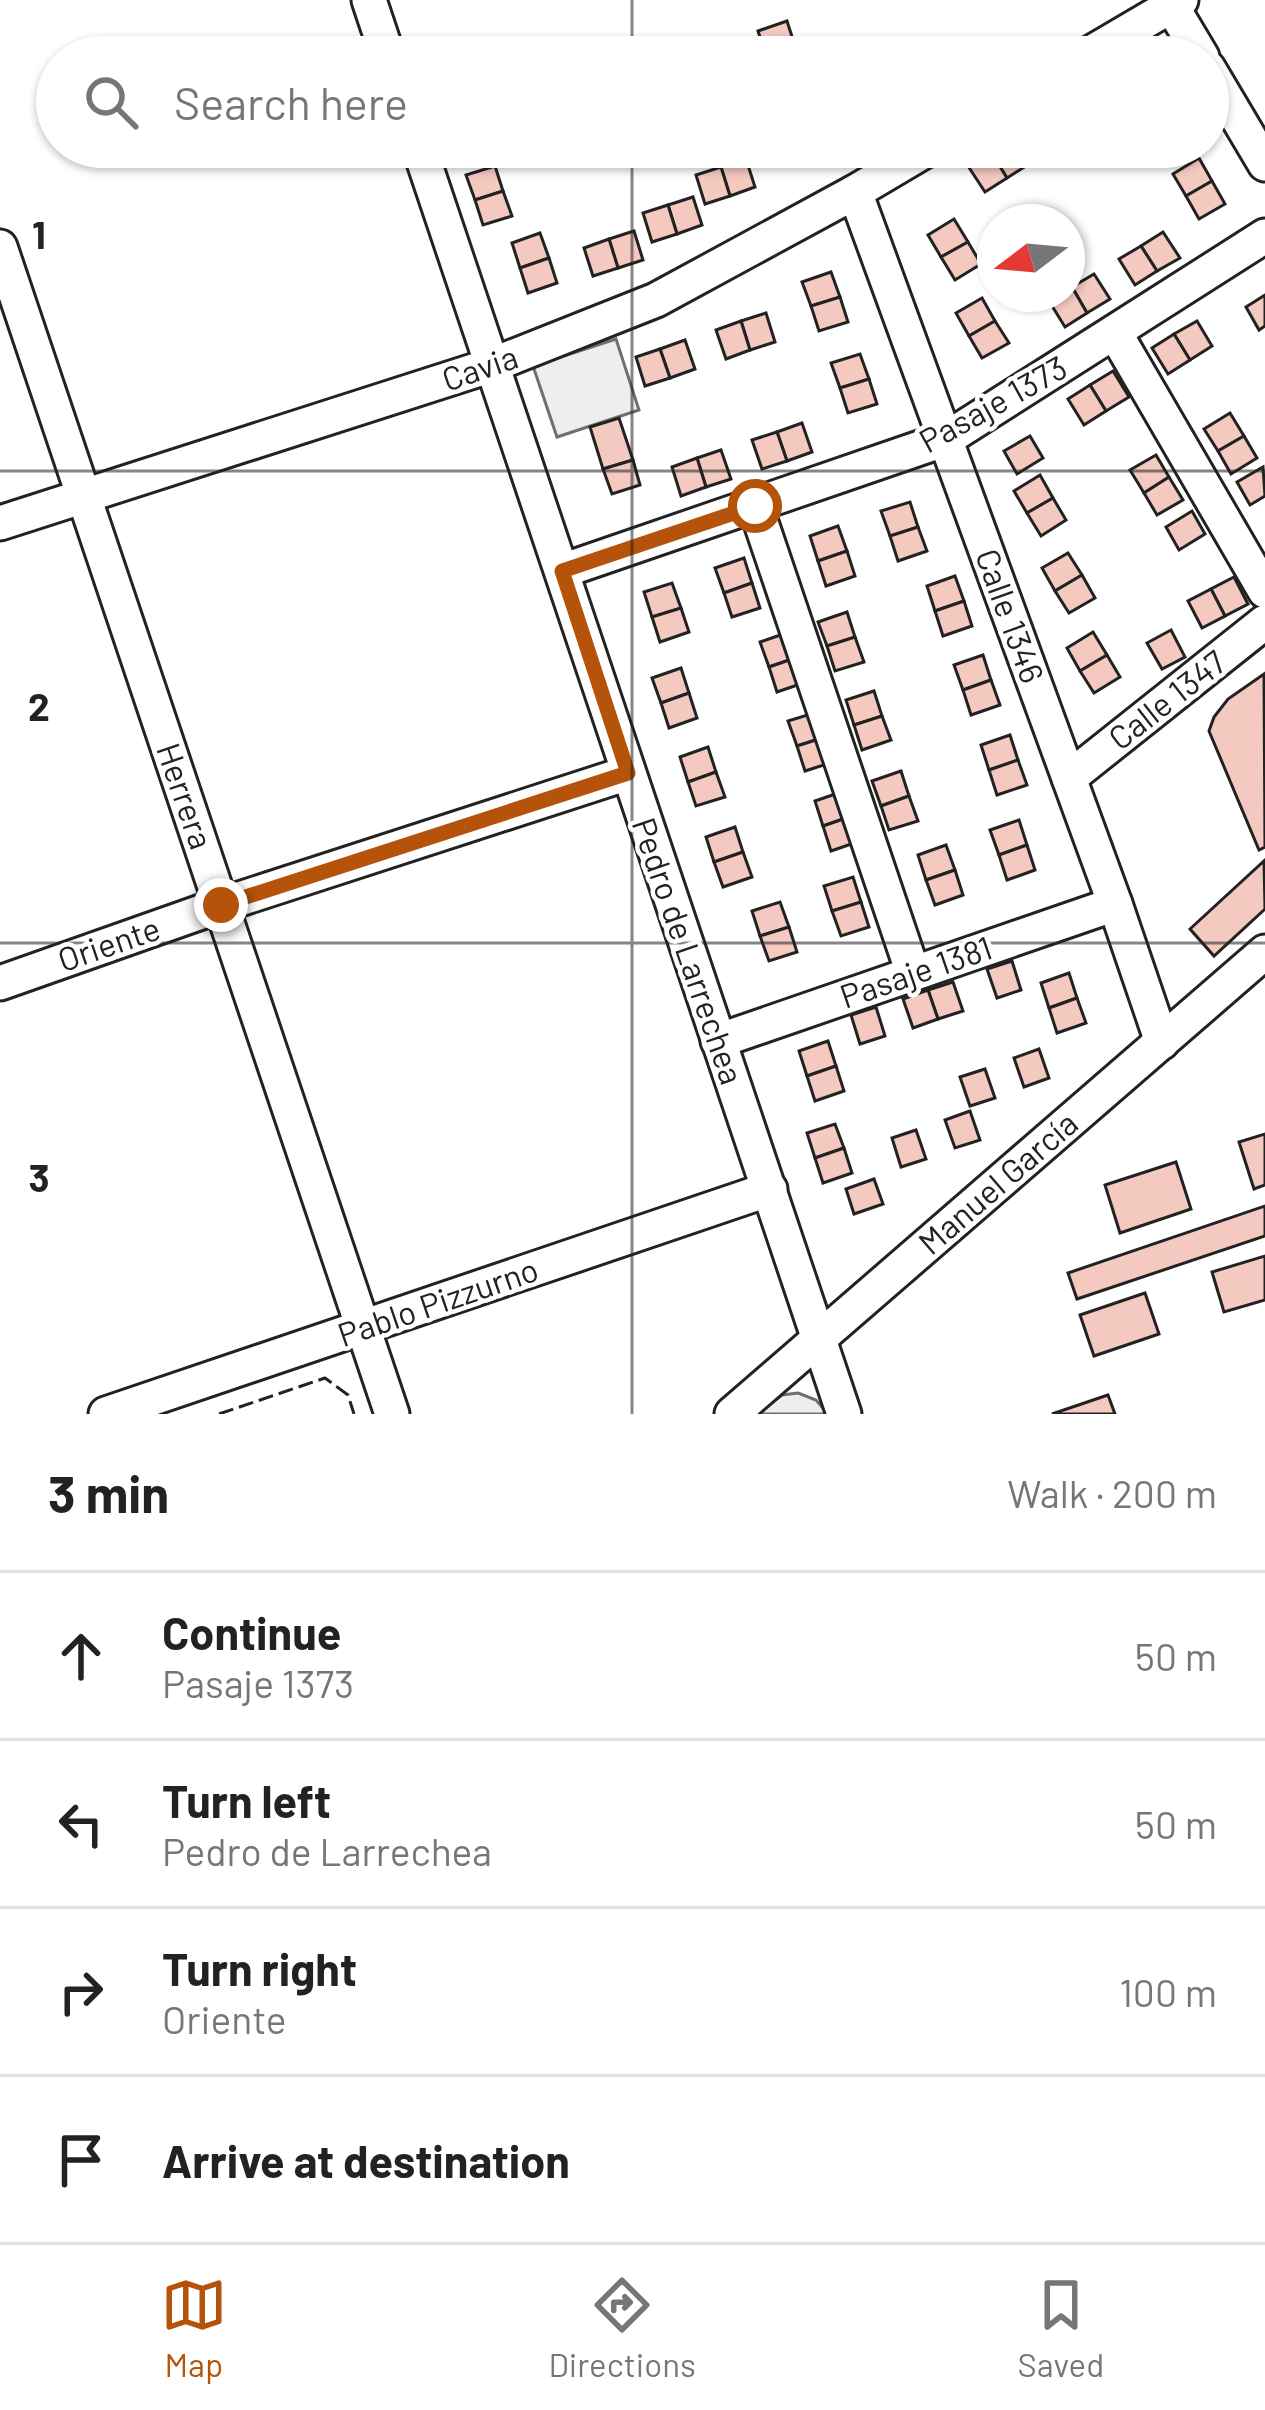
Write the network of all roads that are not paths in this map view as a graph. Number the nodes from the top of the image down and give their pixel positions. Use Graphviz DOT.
graph roads {
  1 [pos="369,0"];
  2 [pos="1173,2"];
  3 [pos="381,36"];
  4 [pos="1118,36"];
  5 [pos="1191,36"];
  6 [pos="1229,103"];
  7 [pos="1265,164"];
  8 [pos="426,168"];
  9 [pos="896,168"];
  10 [pos="855,192"];
  11 [pos="1265,236"];
  12 [pos="0,247"];
  13 [pos="1115,333"];
  14 [pos="492,365"];
  15 [pos="946,439"];
  16 [pos="83,494"];
  17 [pos="755,506"];
  18 [pos="0,523"];
  19 [pos="562,571"];
  20 [pos="1265,591"];
  21 [pos="1265,622"];
  22 [pos="628,773"];
  23 [pos="1069,778"];
  24 [pos="1115,904"];
  25 [pos="221,905"];
  26 [pos="1265,952"];
  27 [pos="913,973"];
  28 [pos="0,982"];
  29 [pos="718,1041"];
  30 [pos="1162,1042"];
  31 [pos="770,1189"];
  32 [pos="361,1328"];
  33 [pos="820,1338"];
  34 [pos="106,1414"];
  35 [pos="392,1414"];
  36 [pos="732,1414"];
  37 [pos="844,1414"];
  1 -- 3 [label="street"];
  2 -- 4 [label="street"];
  2 -- 5 [label="street"];
  6 -- 7 [label="street"];
  8 -- 14 [label="street, Pedro de Larrechea"];
  9 -- 10 [label="street, Cavia"];
  10 -- 14 [label="street, Cavia"];
  10 -- 15 [label="street, Calle 1346"];
  11 -- 13 [label="street, Pasaje 1373"];
  12 -- 16 [label="street, Herrera"];
  13 -- 15 [label="street, Pasaje 1373"];
  13 -- 20 [label="street"];
  14 -- 16 [label="street, Cavia"];
  14 -- 19 [label="street, Pedro de Larrechea"];
  15 -- 17 [label="street, Pasaje 1373"];
  15 -- 23 [label="street, Calle 1346"];
  16 -- 18 [label="street, Cavia"];
  16 -- 25 [label="street, Herrera"];
  17 -- 19 [label="street, Pasaje 1373"];
  17 -- 27 [label="street"];
  19 -- 22 [label="street, Pedro de Larrechea"];
  21 -- 23 [label="street, Calle 1347"];
  22 -- 25 [label="street, Oriente"];
  22 -- 29 [label="street, Pedro de Larrechea"];
  23 -- 24 [label="street, Calle 1346"];
  24 -- 27 [label="street, Pasaje 1381"];
  24 -- 30 [label="street, Calle 1346"];
  25 -- 28 [label="street, Oriente"];
  25 -- 32 [label="street, Herrera"];
  26 -- 30 [label="street, Manuel García"];
  27 -- 29 [label="street, Pasaje 1381"];
  29 -- 31 [label="street, Pedro de Larrechea"];
  30 -- 33 [label="street, Manuel García"];
  31 -- 32 [label="street, Pablo Pizzurno"];
  31 -- 33 [label="street, Pedro de Larrechea"];
  32 -- 34 [label="street, Pablo Pizzurno"];
  32 -- 35 [label="street, Herrera"];
  33 -- 36 [label="street, Manuel García"];
  33 -- 37 [label="street, Pedro de Larrechea"];
}
